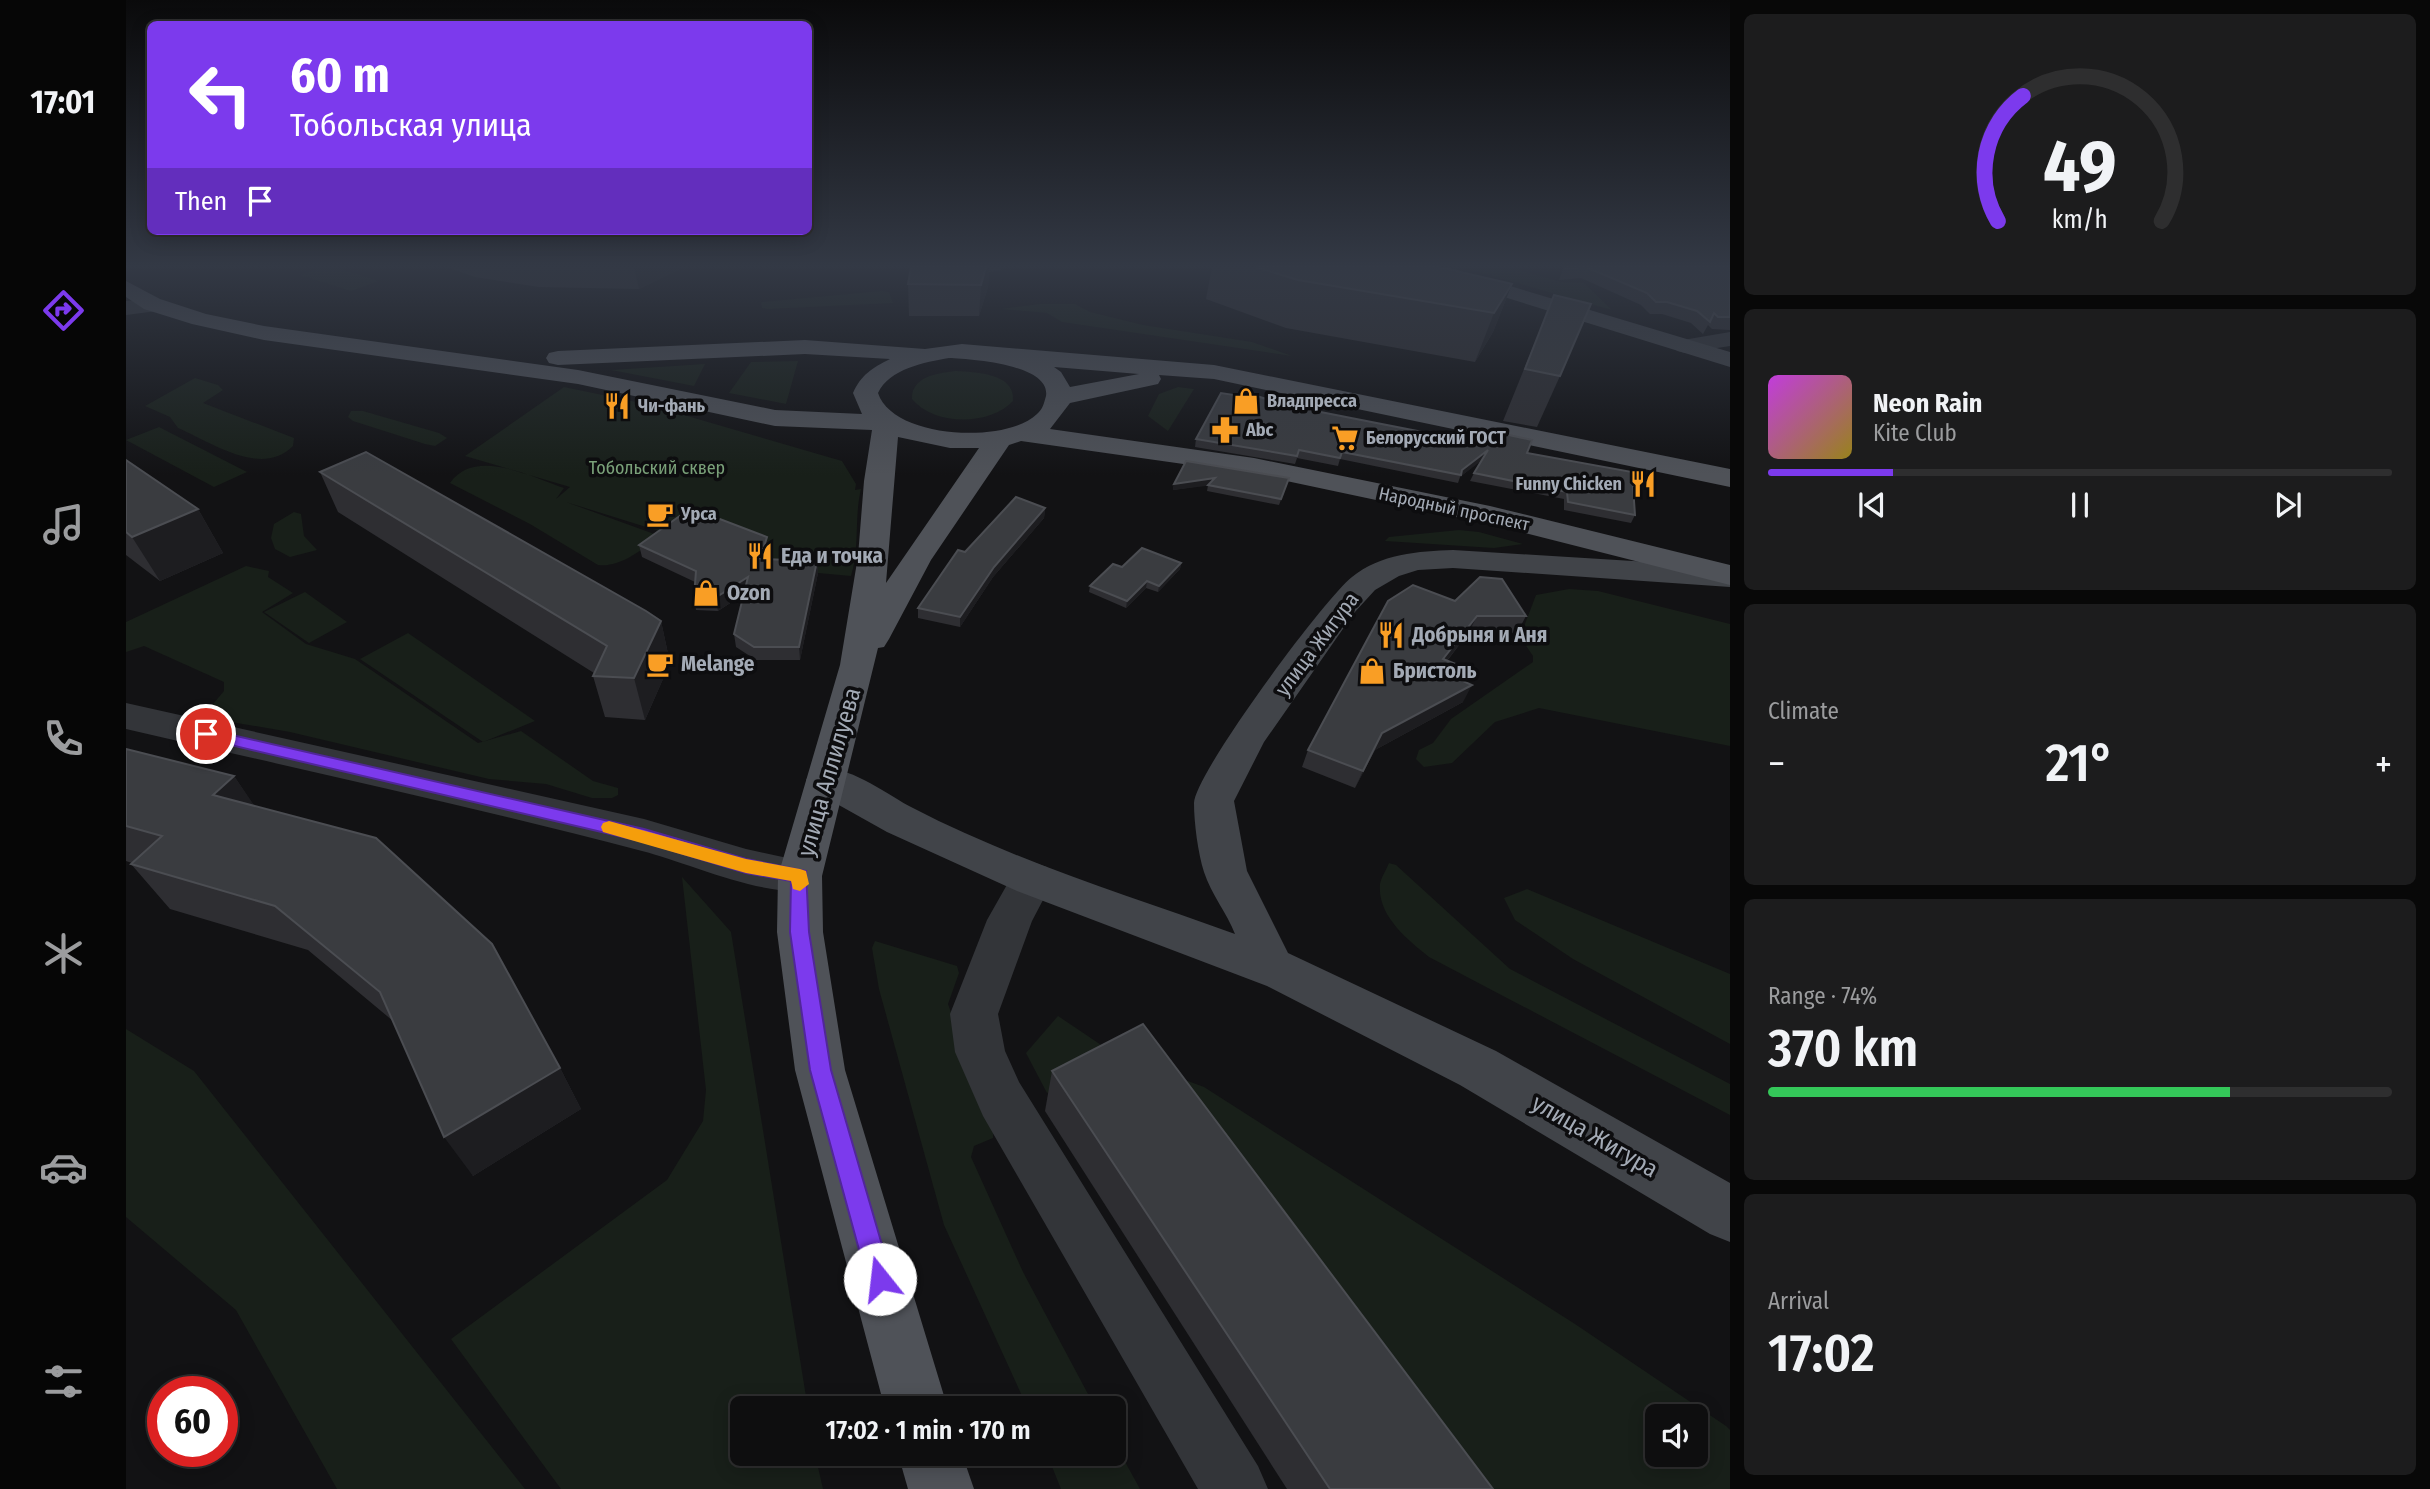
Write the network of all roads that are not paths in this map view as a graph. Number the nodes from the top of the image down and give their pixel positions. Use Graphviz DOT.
graph roads {
  1 [pos="290,336"];
  2 [pos="1654,336"];
  3 [pos="1730,339"];
  4 [pos="1685,346"];
  5 [pos="924,354"];
  6 [pos="1005,356"];
  7 [pos="1730,360"];
  8 [pos="587,367"];
  9 [pos="1196,370"];
  10 [pos="719,376"];
  11 [pos="1060,397"];
  12 [pos="886,422"];
  13 [pos="1010,435"];
  14 [pos="1176,454"];
  15 [pos="1730,478"];
  16 [pos="1730,576"];
  17 [pos="858,666"];
  18 [pos="126,716"];
  19 [pos="827,780"];
  20 [pos="800,876"];
  21 [pos="1031,879"];
  22 [pos="1270,966"];
  23 [pos="1730,1214"];
  24 [pos="913,1396"];
  25 [pos="933,1466"];
  26 [pos="940,1489"];
  27 [pos="1235,1489"];
  1 -- 8 [label="main road"];
  2 -- 4 [label="main road"];
  3 -- 4 [label="street"];
  4 -- 7 [label="main road"];
  5 -- 6 [label="main road"];
  5 -- 10 [label="main road"];
  5 -- 12 [label="main road"];
  6 -- 9 [label="main road"];
  6 -- 11 [label="main road"];
  8 -- 10 [label="main road"];
  8 -- 10 [label="main road"];
  9 -- 11 [label="main road"];
  9 -- 15 [label="main road"];
  10 -- 12 [label="main road"];
  11 -- 13 [label="main road"];
  11 -- 14 [label="main road, Народный проспект"];
  12 -- 13 [label="main road, Народный проспект"];
  12 -- 17 [label="main road, улица Аллилуева"];
  13 -- 14 [label="main road, Народный проспект"];
  13 -- 17 [label="main road, улица Аллилуева"];
  14 -- 16 [label="main road, Народный проспект"];
  16 -- 22 [label="main road, улица Жигура"];
  17 -- 19 [label="main road, улица Аллилуева"];
  18 -- 20 [label="street"];
  19 -- 20 [label="main road, улица Аллилуева"];
  19 -- 21 [label="main road, улица Жигура"];
  20 -- 24 [label="main road, улица Аллилуева"];
  21 -- 22 [label="main road, улица Жигура"];
  21 -- 27 [label="street"];
  22 -- 23 [label="main road, улица Жигура"];
  25 -- 26 [label="main road"];
}
